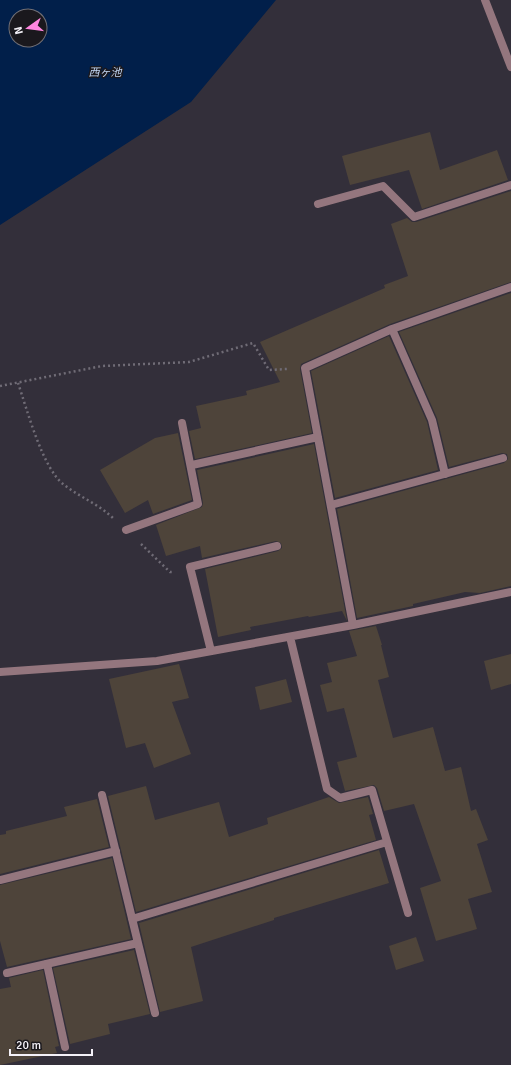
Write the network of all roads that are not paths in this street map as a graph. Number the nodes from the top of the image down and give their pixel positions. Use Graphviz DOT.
graph roads {
  1 [pos="485,0"];
  2 [pos="511,66"];
  3 [pos="511,185"];
  4 [pos="318,204"];
  5 [pos="511,287"];
  6 [pos="392,329"];
  7 [pos="182,423"];
  8 [pos="318,437"];
  9 [pos="503,458"];
  10 [pos="192,465"];
  11 [pos="445,474"];
  12 [pos="331,505"];
  13 [pos="126,530"];
  14 [pos="277,546"];
  15 [pos="511,592"];
  16 [pos="353,625"];
  17 [pos="290,637"];
  18 [pos="211,651"];
  19 [pos="0,672"];
  20 [pos="102,795"];
  21 [pos="387,842"];
  22 [pos="116,851"];
  23 [pos="0,880"];
  24 [pos="408,913"];
  25 [pos="132,920"];
  26 [pos="138,943"];
  27 [pos="47,964"];
  28 [pos="7,973"];
  29 [pos="155,1013"];
  30 [pos="65,1047"];
  1 -- 2 [label="street"];
  3 -- 4 [label="street"];
  5 -- 6 [label="street"];
  6 -- 8 [label="street"];
  6 -- 11 [label="street"];
  7 -- 10 [label="street"];
  8 -- 10 [label="street"];
  8 -- 12 [label="street"];
  9 -- 11 [label="street"];
  10 -- 13 [label="street"];
  11 -- 12 [label="street"];
  12 -- 16 [label="street"];
  14 -- 18 [label="street"];
  15 -- 16 [label="street"];
  16 -- 17 [label="street"];
  17 -- 18 [label="street"];
  17 -- 21 [label="street"];
  18 -- 19 [label="street"];
  20 -- 22 [label="street"];
  21 -- 24 [label="street"];
  21 -- 25 [label="street"];
  22 -- 23 [label="street"];
  22 -- 25 [label="street"];
  25 -- 26 [label="street"];
  26 -- 27 [label="street"];
  26 -- 29 [label="street"];
  27 -- 28 [label="street"];
  27 -- 30 [label="street"];
}
